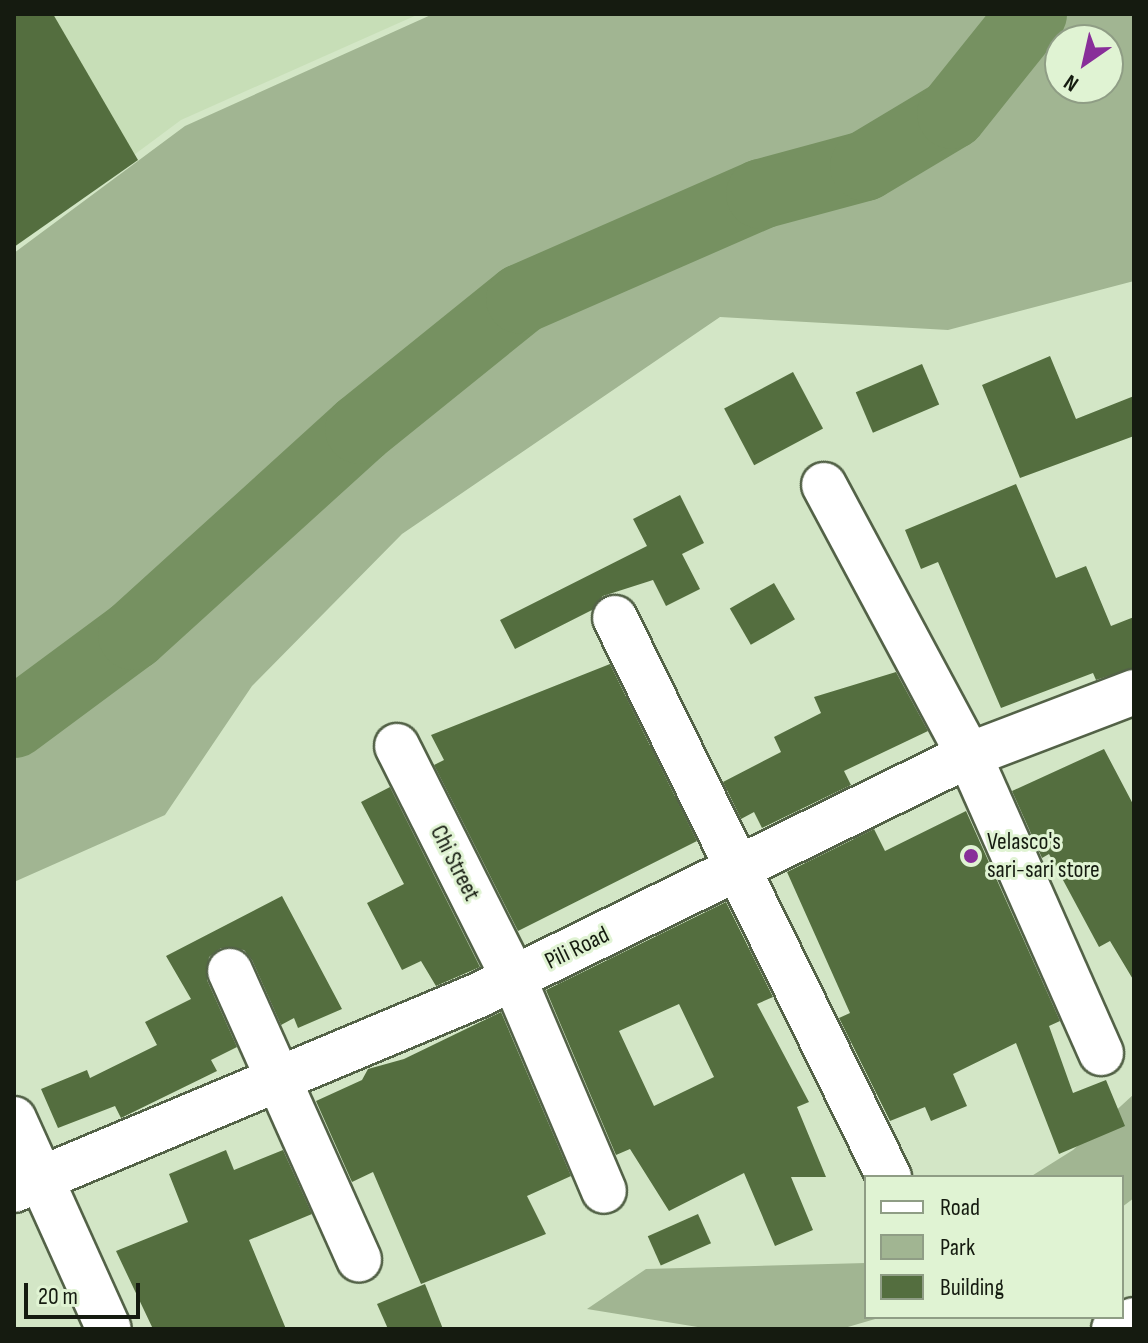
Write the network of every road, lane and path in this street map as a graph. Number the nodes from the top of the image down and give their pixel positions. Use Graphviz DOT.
graph roads {
  1 [pos="824,485"];
  2 [pos="615,618"];
  3 [pos="1134,692"];
  4 [pos="397,746"];
  5 [pos="969,755"];
  6 [pos="735,872"];
  7 [pos="230,971"];
  8 [pos="514,979"];
  9 [pos="1101,1053"];
  10 [pos="278,1073"];
  11 [pos="14,1119"];
  12 [pos="888,1175"];
  13 [pos="26,1184"];
  14 [pos="604,1191"];
  15 [pos="359,1259"];
  16 [pos="1134,1320"];
  17 [pos="109,1329"];
  18 [pos="1114,1329"];
  1 -- 5 [label="street"];
  2 -- 6 [label="street"];
  3 -- 5 [label="street, Pili Road"];
  4 -- 8 [label="street, Chi Street"];
  5 -- 6 [label="street, Pili Road"];
  5 -- 9 [label="street"];
  6 -- 8 [label="street, Pili Road"];
  6 -- 12 [label="street"];
  7 -- 10 [label="street"];
  8 -- 10 [label="street, Pili Road"];
  8 -- 14 [label="street, Chi Street"];
  10 -- 13 [label="street, Pili Road"];
  10 -- 15 [label="street"];
  11 -- 13 [label="street"];
  13 -- 17 [label="street"];
  16 -- 18 [label="street"];
}
